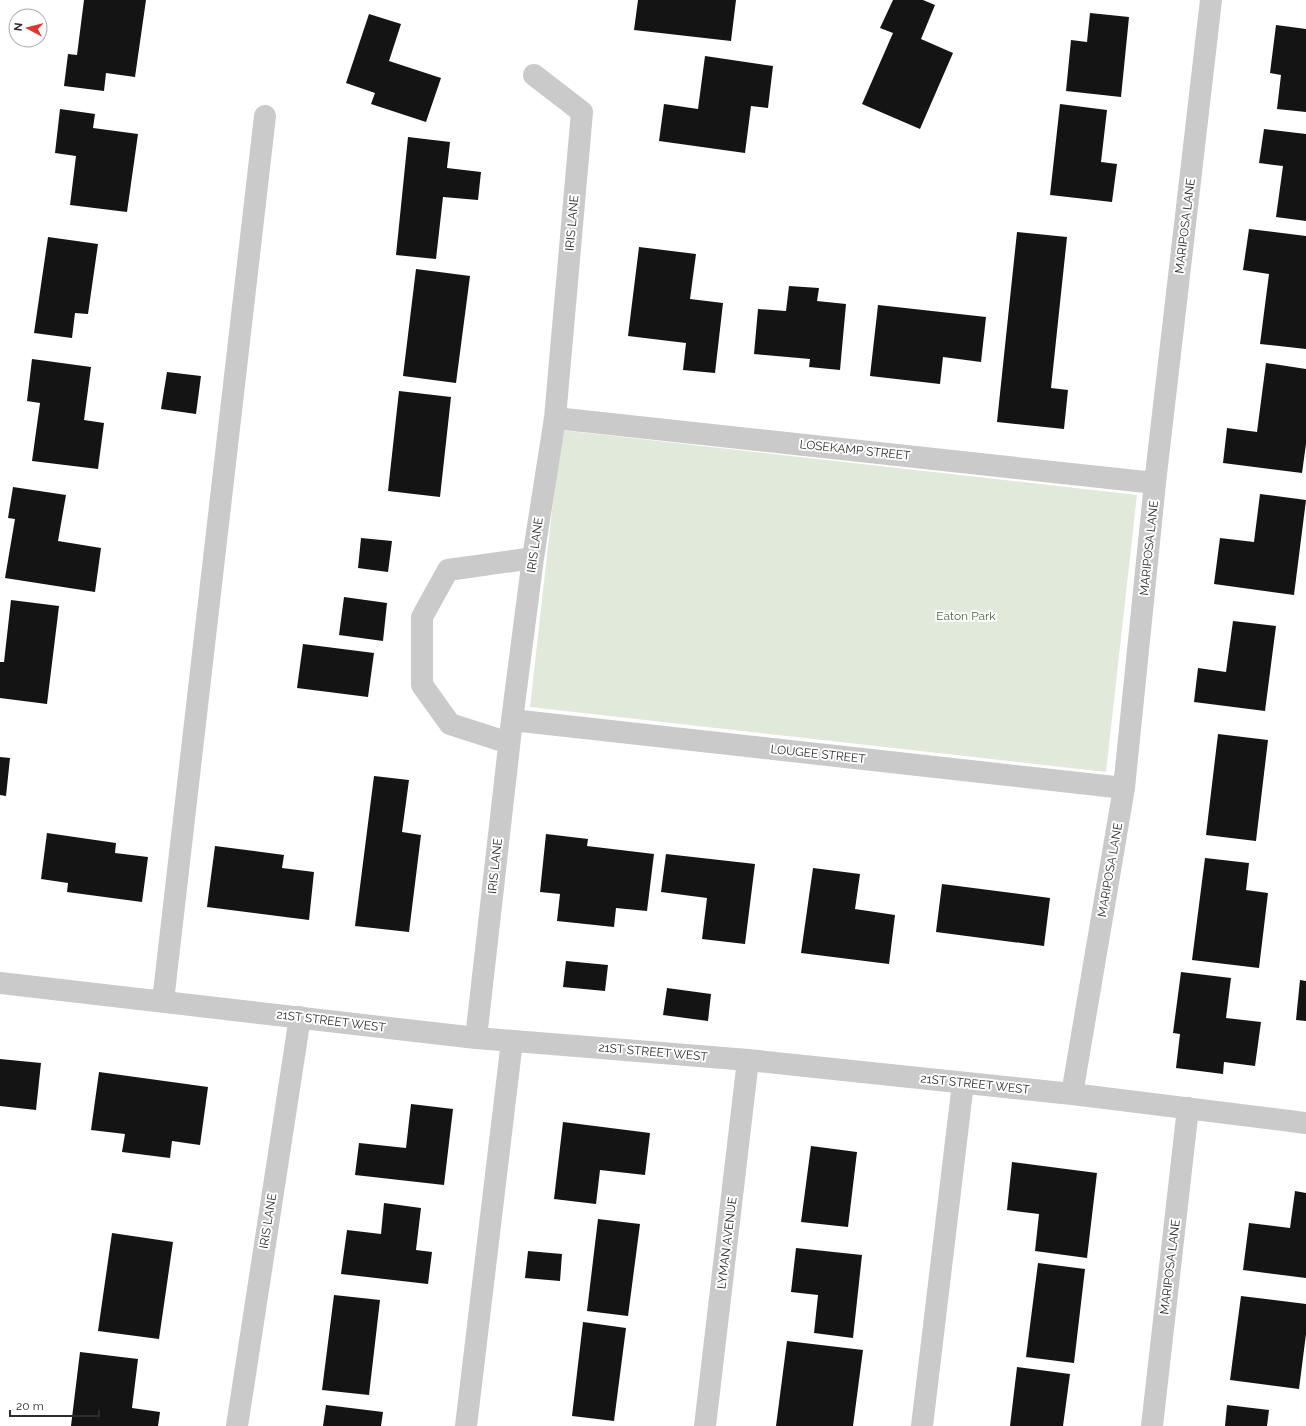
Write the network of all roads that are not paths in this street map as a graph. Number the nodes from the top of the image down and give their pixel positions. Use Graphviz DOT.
graph roads {
  1 [pos="1211,0"];
  2 [pos="534,75"];
  3 [pos="265,116"];
  4 [pos="555,418"];
  5 [pos="1155,482"];
  6 [pos="533,558"];
  7 [pos="512,720"];
  8 [pos="509,743"];
  9 [pos="1124,788"];
  10 [pos="0,983"];
  11 [pos="163,1001"];
  12 [pos="300,1017"];
  13 [pos="476,1038"];
  14 [pos="512,1041"];
  15 [pos="748,1060"];
  16 [pos="963,1083"];
  17 [pos="1072,1094"];
  18 [pos="1188,1108"];
  19 [pos="1306,1123"];
  20 [pos="237,1426"];
  21 [pos="466,1426"];
  22 [pos="705,1426"];
  23 [pos="922,1426"];
  24 [pos="1152,1426"];
  1 -- 5 [label="street, MARIPOSA LANE"];
  2 -- 4 [label="street, IRIS LANE"];
  3 -- 11 [label="street"];
  4 -- 5 [label="street, LOSEKAMP STREET"];
  4 -- 6 [label="street, IRIS LANE"];
  5 -- 9 [label="street, MARIPOSA LANE"];
  6 -- 7 [label="street, IRIS LANE"];
  6 -- 8 [label="street"];
  7 -- 8 [label="street, IRIS LANE"];
  7 -- 9 [label="street, LOUGEE STREET"];
  8 -- 13 [label="street, IRIS LANE"];
  9 -- 17 [label="street, MARIPOSA LANE"];
  10 -- 11 [label="street, 21ST STREET WEST"];
  11 -- 12 [label="street, 21ST STREET WEST"];
  12 -- 13 [label="street, 21ST STREET WEST"];
  12 -- 20 [label="street, IRIS LANE"];
  13 -- 14 [label="street, 21ST STREET WEST"];
  14 -- 15 [label="street, 21ST STREET WEST"];
  14 -- 21 [label="street"];
  15 -- 16 [label="street, 21ST STREET WEST"];
  15 -- 22 [label="street, LYMAN AVENUE"];
  16 -- 17 [label="street, 21ST STREET WEST"];
  16 -- 23 [label="street"];
  17 -- 18 [label="street, 21ST STREET WEST"];
  18 -- 19 [label="street, 21ST STREET WEST"];
  18 -- 24 [label="street, MARIPOSA LANE"];
}
